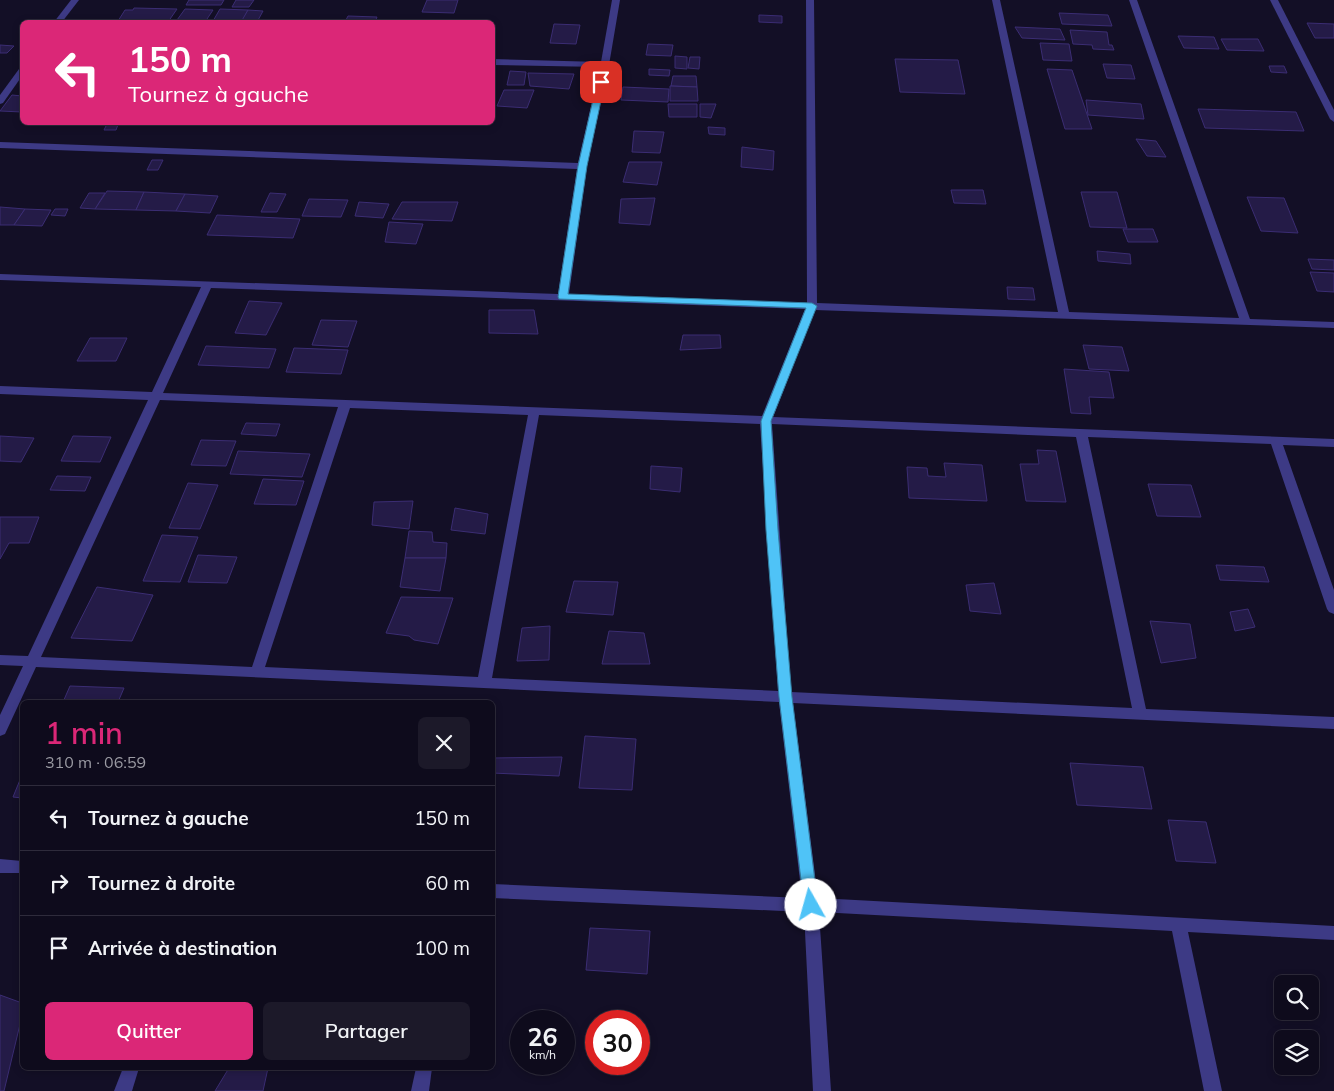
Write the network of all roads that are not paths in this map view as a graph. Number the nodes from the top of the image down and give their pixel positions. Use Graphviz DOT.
graph roads {
  1 [pos="75,0"];
  2 [pos="616,0"];
  3 [pos="810,0"];
  4 [pos="996,0"];
  5 [pos="1133,0"];
  6 [pos="1274,0"];
  7 [pos="60,20"];
  8 [pos="495,62"];
  9 [pos="605,65"];
  10 [pos="20,74"];
  11 [pos="0,101"];
  12 [pos="1334,119"];
  13 [pos="0,145"];
  14 [pos="582,166"];
  15 [pos="0,277"];
  16 [pos="208,284"];
  17 [pos="563,297"];
  18 [pos="812,306"];
  19 [pos="1064,315"];
  20 [pos="1246,322"];
  21 [pos="1334,325"];
  22 [pos="0,390"];
  23 [pos="155,397"];
  24 [pos="345,404"];
  25 [pos="534,412"];
  26 [pos="766,421"];
  27 [pos="1081,433"];
  28 [pos="1276,441"];
  29 [pos="1334,443"];
  30 [pos="1334,609"];
  31 [pos="0,660"];
  32 [pos="32,662"];
  33 [pos="257,672"];
  34 [pos="484,683"];
  35 [pos="786,697"];
  36 [pos="1140,714"];
  37 [pos="1334,723"];
  38 [pos="0,730"];
  39 [pos="0,866"];
  40 [pos="20,867"];
  41 [pos="495,891"];
  42 [pos="811,905"];
  43 [pos="1179,925"];
  44 [pos="1334,933"];
  45 [pos="130,1070"];
  46 [pos="424,1070"];
  47 [pos="123,1091"];
  48 [pos="420,1091"];
  49 [pos="822,1091"];
  50 [pos="1213,1091"];
  1 -- 7 [label="street"];
  2 -- 9 [label="street"];
  3 -- 18 [label="street"];
  4 -- 19 [label="street"];
  5 -- 20 [label="street"];
  6 -- 12 [label="street"];
  8 -- 9 [label="street"];
  9 -- 14 [label="street"];
  10 -- 11 [label="street"];
  13 -- 14 [label="street"];
  14 -- 17 [label="street"];
  15 -- 16 [label="street"];
  16 -- 17 [label="street"];
  16 -- 23 [label="street"];
  17 -- 18 [label="street"];
  18 -- 19 [label="street"];
  18 -- 26 [label="street"];
  19 -- 20 [label="street"];
  20 -- 21 [label="street"];
  22 -- 23 [label="street"];
  23 -- 24 [label="street"];
  23 -- 32 [label="street"];
  24 -- 25 [label="street"];
  24 -- 33 [label="street"];
  25 -- 26 [label="street"];
  25 -- 34 [label="street"];
  26 -- 27 [label="street"];
  26 -- 35 [label="street"];
  27 -- 28 [label="street"];
  27 -- 36 [label="street"];
  28 -- 29 [label="street"];
  28 -- 30 [label="street"];
  31 -- 32 [label="street"];
  32 -- 33 [label="street"];
  32 -- 38 [label="street"];
  33 -- 34 [label="street"];
  34 -- 35 [label="street"];
  35 -- 36 [label="street"];
  35 -- 42 [label="street"];
  36 -- 37 [label="street"];
  39 -- 40 [label="street"];
  41 -- 42 [label="street"];
  42 -- 43 [label="street"];
  42 -- 49 [label="street"];
  43 -- 44 [label="street"];
  43 -- 50 [label="street"];
  45 -- 47 [label="street"];
  46 -- 48 [label="street"];
}
